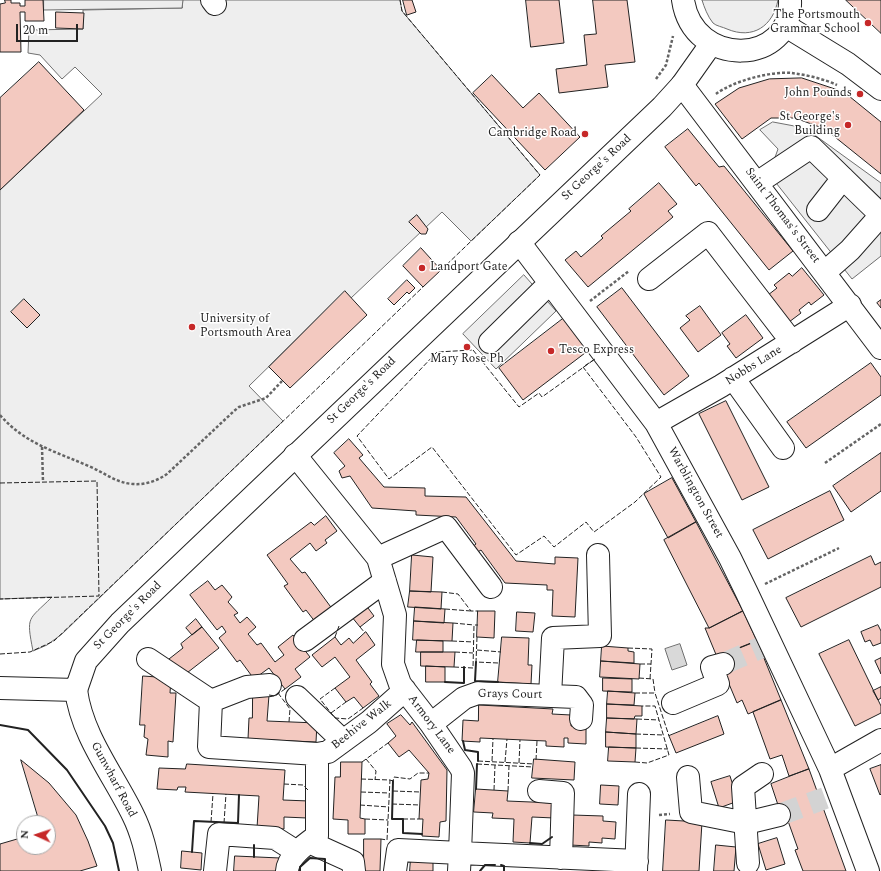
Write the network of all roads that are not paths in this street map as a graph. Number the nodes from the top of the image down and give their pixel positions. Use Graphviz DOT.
graph roads {
  1 [pos="683,0"];
  2 [pos="790,0"];
  3 [pos="786,26"];
  4 [pos="712,44"];
  5 [pos="682,85"];
  6 [pos="881,89"];
  7 [pos="843,178"];
  8 [pos="757,183"];
  9 [pos="818,210"];
  10 [pos="519,242"];
  11 [pos="825,272"];
  12 [pos="649,279"];
  13 [pos="550,283"];
  14 [pos="850,306"];
  15 [pos="490,342"];
  16 [pos="792,342"];
  17 [pos="881,348"];
  18 [pos="733,378"];
  19 [pos="656,423"];
  20 [pos="783,448"];
  21 [pos="295,455"];
  22 [pos="598,555"];
  23 [pos="378,558"];
  24 [pos="385,581"];
  25 [pos="491,587"];
  26 [pos="304,640"];
  27 [pos="148,659"];
  28 [pos="724,664"];
  29 [pos="270,685"];
  30 [pos="0,688"];
  31 [pos="76,690"];
  32 [pos="405,690"];
  33 [pos="550,696"];
  34 [pos="297,697"];
  35 [pos="211,701"];
  36 [pos="673,703"];
  37 [pos="581,719"];
  38 [pos="431,724"];
  39 [pos="881,740"];
  40 [pos="343,741"];
  41 [pos="317,754"];
  42 [pos="830,769"];
  43 [pos="762,774"];
  44 [pos="688,777"];
  45 [pos="539,791"];
  46 [pos="639,794"];
  47 [pos="779,815"];
  48 [pos="746,823"];
  49 [pos="303,847"];
  50 [pos="459,862"];
  51 [pos="569,862"];
  52 [pos="748,863"];
  53 [pos="537,864"];
  54 [pos="871,865"];
  55 [pos="636,866"];
  56 [pos="150,871"];
  57 [pos="215,871"];
  58 [pos="287,871"];
  59 [pos="354,871"];
  60 [pos="395,871"];
  1 -- 4 [label="street"];
  2 -- 3 [label="street"];
  3 -- 4 [label="street"];
  3 -- 6 [label="street"];
  4 -- 5 [label="street, St George's Road"];
  5 -- 8 [label="street, Saint Thomas's Street"];
  5 -- 10 [label="street, St George's Road"];
  7 -- 8 [label="street"];
  7 -- 9 [label="street"];
  7 -- 11 [label="street"];
  8 -- 11 [label="street, Saint Thomas's Street"];
  10 -- 13 [label="street, Warblington Street"];
  10 -- 21 [label="street, St George's Road"];
  11 -- 14 [label="street, Saint Thomas's Street"];
  12 -- 16 [label="street"];
  13 -- 15 [label="street"];
  13 -- 19 [label="street, Warblington Street"];
  14 -- 16 [label="street, Nobbs Lane"];
  14 -- 17 [label="street, Saint Thomas's Street"];
  16 -- 18 [label="street, Nobbs Lane"];
  18 -- 19 [label="street, Nobbs Lane"];
  18 -- 20 [label="street"];
  19 -- 42 [label="street, Warblington Street"];
  21 -- 23 [label="street, Armory Lane"];
  21 -- 31 [label="street, St George's Road"];
  22 -- 33 [label="street, Grays Court"];
  23 -- 24 [label="street, Armory Lane"];
  23 -- 25 [label="street"];
  24 -- 26 [label="street"];
  24 -- 32 [label="street, Armory Lane"];
  27 -- 35 [label="street"];
  28 -- 36 [label="street"];
  29 -- 35 [label="street"];
  30 -- 31 [label="street"];
  31 -- 56 [label="street, Gunwharf Road"];
  32 -- 38 [label="street, Armory Lane"];
  32 -- 40 [label="street, Beehive Walk"];
  33 -- 37 [label="street, Grays Court"];
  33 -- 38 [label="street, Grays Court"];
  34 -- 40 [label="street"];
  35 -- 41 [label="street, Beehive Walk"];
  38 -- 50 [label="street, Armory Lane"];
  39 -- 42 [label="street"];
  40 -- 41 [label="street, Beehive Walk"];
  41 -- 49 [label="street, Beehive Walk"];
  42 -- 54 [label="street, Warblington Street"];
  43 -- 48 [label="street"];
  44 -- 48 [label="street"];
  45 -- 51 [label="street"];
  46 -- 55 [label="street"];
  47 -- 48 [label="street"];
  48 -- 52 [label="street"];
  49 -- 57 [label="street"];
  49 -- 58 [label="street"];
  49 -- 59 [label="street"];
  50 -- 53 [label="street"];
  50 -- 60 [label="street"];
  51 -- 53 [label="street"];
  51 -- 55 [label="street"];
}
